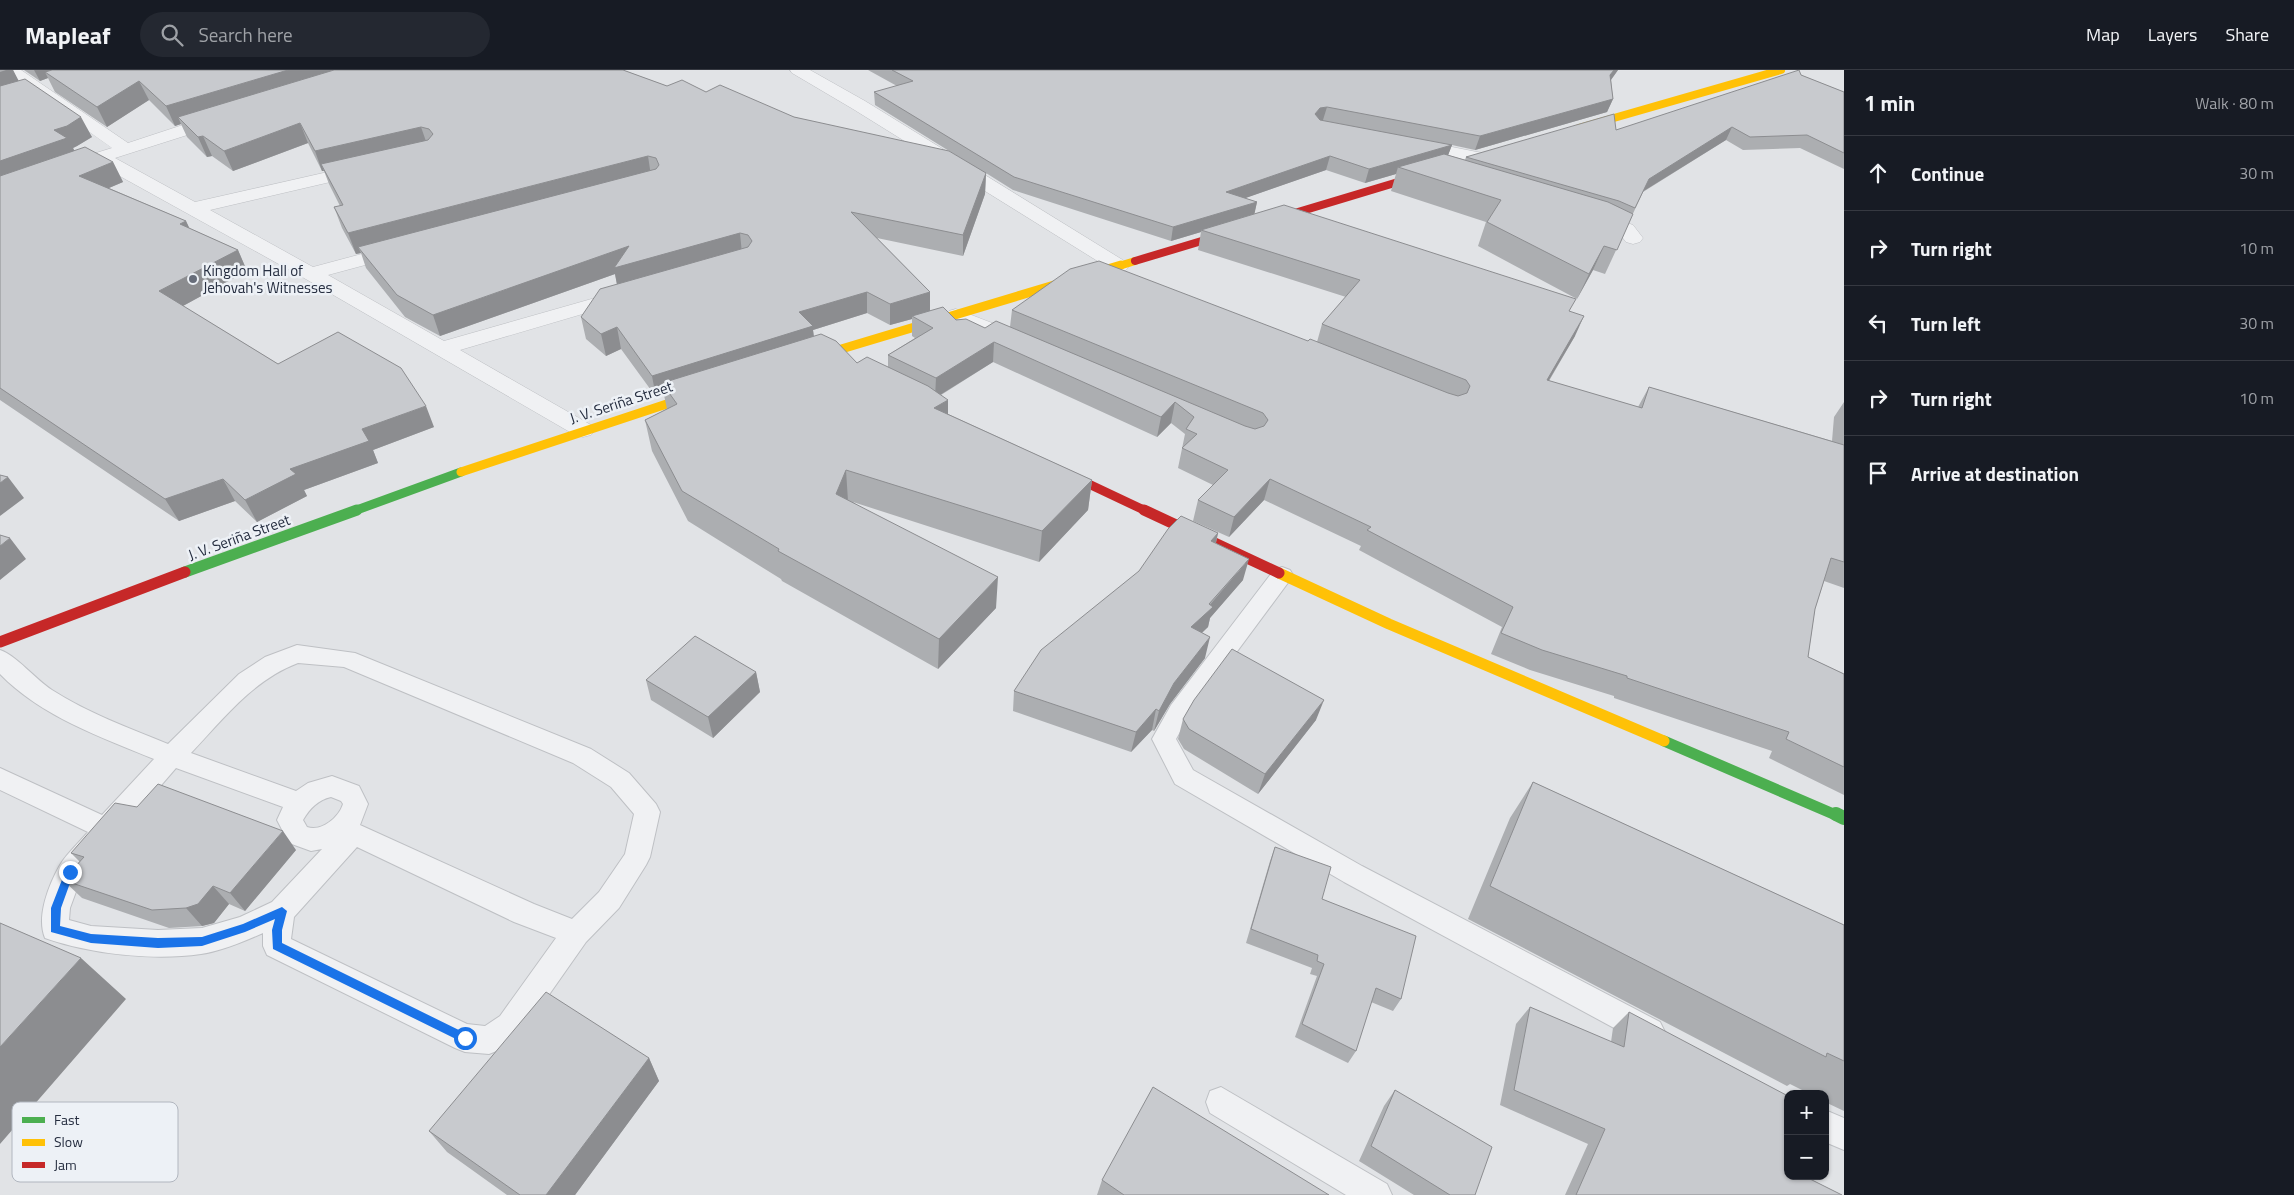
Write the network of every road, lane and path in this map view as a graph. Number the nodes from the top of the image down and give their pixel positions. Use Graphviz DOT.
graph roads {
  1 [pos="10,70"];
  2 [pos="798,70"];
  3 [pos="1781,70"];
  4 [pos="56,83"];
  5 [pos="38,89"];
  6 [pos="19,95"];
  7 [pos="231,115"];
  8 [pos="1570,131"];
  9 [pos="1400,142"];
  10 [pos="125,149"];
  11 [pos="1482,156"];
  12 [pos="99,157"];
  13 [pos="381,165"];
  14 [pos="72,167"];
  15 [pos="191,209"];
  16 [pos="1577,212"];
  17 [pos="1633,238"];
  18 [pos="416,246"];
  19 [pos="1119,272"];
  20 [pos="311,274"];
  21 [pos="640,292"];
  22 [pos="956,315"];
  23 [pos="442,349"];
  24 [pos="1038,350"];
  25 [pos="825,354"];
  26 [pos="797,362"];
  27 [pos="842,363"];
  28 [pos="713,389"];
  29 [pos="583,430"];
  30 [pos="1045,463"];
  31 [pos="1282,574"];
  32 [pos="0,642"];
  33 [pos="0,659"];
  34 [pos="171,757"];
  35 [pos="0,778"];
  36 [pos="298,802"];
  37 [pos="1844,818"];
  38 [pos="106,829"];
  39 [pos="348,830"];
  40 [pos="282,911"];
  41 [pos="576,933"];
  42 [pos="1675,1045"];
  43 [pos="1221,1102"];
  44 [pos="1829,1127"];
  45 [pos="1844,1135"];
  46 [pos="1376,1195"];
  1 -- 5 [label="street"];
  2 -- 19 [label="street"];
  3 -- 8 [label="main road"];
  4 -- 5 [label="street"];
  5 -- 6 [label="street"];
  5 -- 10 [label="street"];
  7 -- 10 [label="street"];
  9 -- 11 [label="street"];
  10 -- 12 [label="street"];
  11 -- 19 [label="main road"];
  12 -- 14 [label="street"];
  12 -- 15 [label="street"];
  13 -- 15 [label="street"];
  15 -- 20 [label="street"];
  16 -- 17 [label="street"];
  18 -- 20 [label="street"];
  19 -- 22 [label="main road"];
  20 -- 23 [label="street"];
  21 -- 23 [label="street"];
  22 -- 24 [label="street"];
  22 -- 25 [label="main road"];
  23 -- 29 [label="street"];
  25 -- 26 [label="main road"];
  25 -- 27 [label="main road"];
  28 -- 29 [label="main road, J. V. Seriña Street"];
  29 -- 32 [label="main road, J. V. Seriña Street"];
  30 -- 31 [label="main road"];
  31 -- 37 [label="main road"];
  31 -- 42 [label="lane"];
  33 -- 34 [label="lane"];
  34 -- 36 [label="lane"];
  34 -- 38 [label="lane"];
  34 -- 41 [label="lane"];
  35 -- 38 [label="lane"];
  36 -- 39 [label="lane"];
  36 -- 39 [label="lane"];
  38 -- 40 [label="lane"];
  39 -- 40 [label="lane"];
  39 -- 41 [label="lane"];
  40 -- 41 [label="lane"];
  43 -- 46 [label="lane"];
  44 -- 45 [label="lane"];
}
